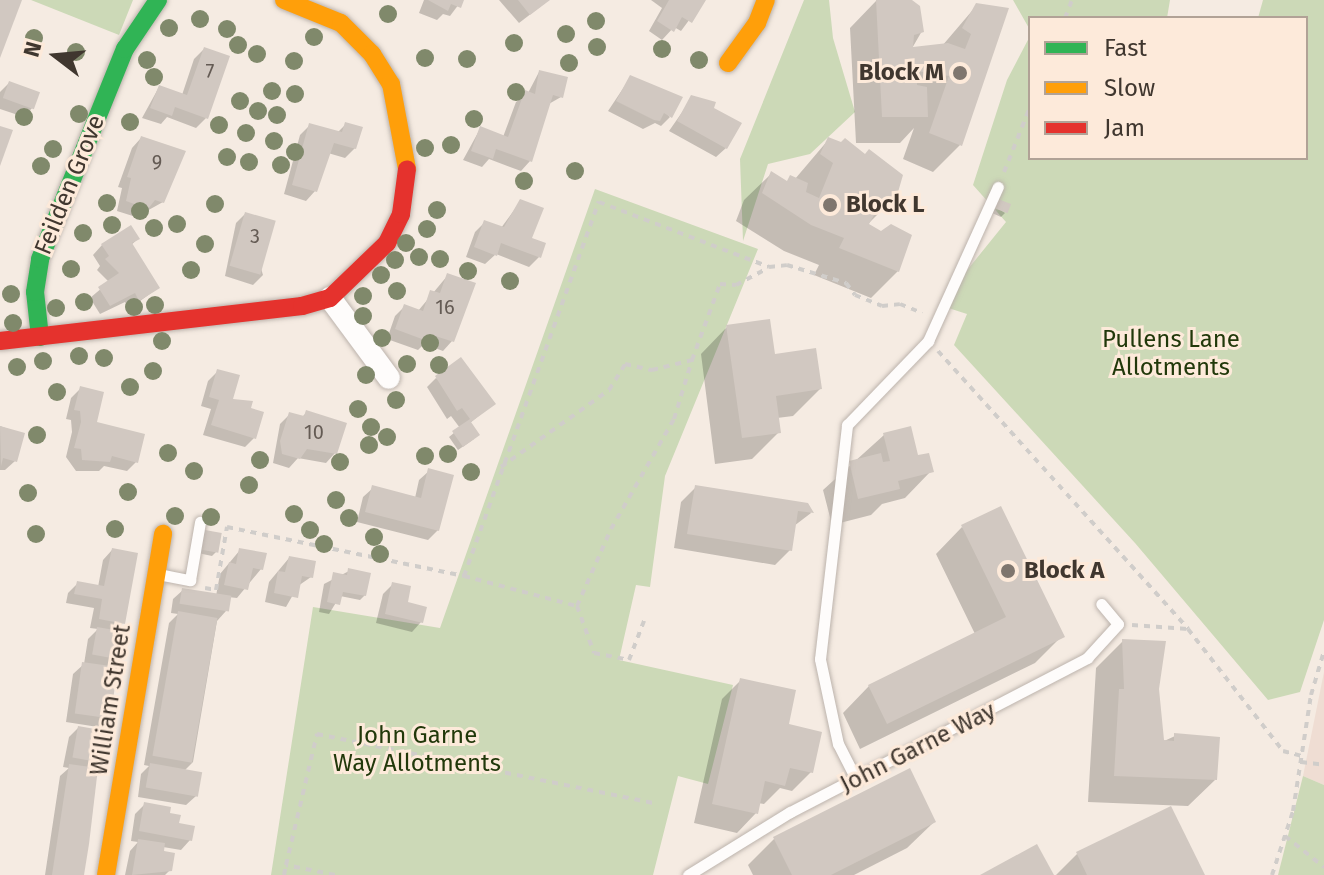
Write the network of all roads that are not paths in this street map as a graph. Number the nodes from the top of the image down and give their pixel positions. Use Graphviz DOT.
graph roads {
  1 [pos="158,0"];
  2 [pos="284,0"];
  3 [pos="766,0"];
  4 [pos="728,63"];
  5 [pos="998,187"];
  6 [pos="330,298"];
  7 [pos="40,337"];
  8 [pos="0,341"];
  9 [pos="389,378"];
  10 [pos="200,522"];
  11 [pos="163,534"];
  12 [pos="156,573"];
  13 [pos="1101,604"];
  14 [pos="856,779"];
  15 [pos="106,875"];
  16 [pos="688,875"];
  1 -- 7 [label="street, Feilden Grove"];
  2 -- 6 [label="street"];
  3 -- 4 [label="street"];
  5 -- 14 [label="lane"];
  6 -- 7 [label="street"];
  6 -- 9 [label="street"];
  7 -- 8 [label="street"];
  10 -- 12 [label="lane"];
  11 -- 12 [label="street, William Street"];
  12 -- 15 [label="street, William Street"];
  13 -- 14 [label="lane, John Garne Way"];
  14 -- 16 [label="lane, John Garne Way"];
}
